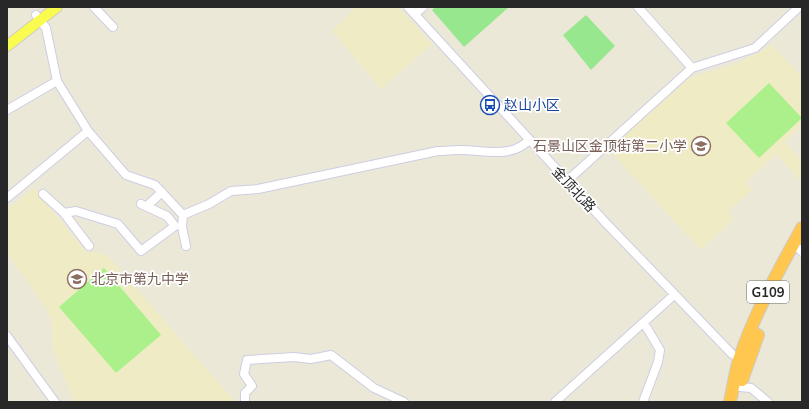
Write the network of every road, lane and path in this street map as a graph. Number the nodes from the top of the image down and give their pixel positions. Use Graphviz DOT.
graph roads {
  1 [pos="46,7"];
  2 [pos="57,7"];
  3 [pos="94,7"];
  4 [pos="408,7"];
  5 [pos="423,7"];
  6 [pos="638,7"];
  7 [pos="799,7"];
  8 [pos="415,14"];
  9 [pos="38,18"];
  10 [pos="113,27"];
  11 [pos="7,37"];
  12 [pos="7,46"];
  13 [pos="692,68"];
  14 [pos="57,81"];
  15 [pos="7,110"];
  16 [pos="88,131"];
  17 [pos="529,140"];
  18 [pos="566,181"];
  19 [pos="162,192"];
  20 [pos="43,194"];
  21 [pos="7,198"];
  22 [pos="64,213"];
  23 [pos="183,215"];
  24 [pos="802,228"];
  25 [pos="89,246"];
  26 [pos="186,246"];
  27 [pos="801,248"];
  28 [pos="674,295"];
  29 [pos="644,323"];
  30 [pos="7,336"];
  31 [pos="744,361"];
  32 [pos="740,387"];
  33 [pos="55,402"];
  34 [pos="245,402"];
  35 [pos="404,402"];
  36 [pos="554,402"];
  37 [pos="643,402"];
  38 [pos="730,402"];
  39 [pos="736,402"];
  40 [pos="768,402"];
  1 -- 9 [label="main road"];
  2 -- 9 [label="main road"];
  3 -- 10 [label="street"];
  4 -- 8 [label="street, 金顶北路"];
  5 -- 8 [label="street"];
  6 -- 13 [label="street"];
  7 -- 13 [label="street"];
  8 -- 17 [label="street, 金顶北路"];
  9 -- 11 [label="main road"];
  9 -- 12 [label="main road"];
  9 -- 14 [label="street"];
  13 -- 18 [label="street"];
  14 -- 15 [label="street"];
  14 -- 16 [label="street"];
  16 -- 19 [label="street"];
  16 -- 21 [label="street"];
  17 -- 18 [label="street, 金顶北路"];
  17 -- 23 [label="street"];
  18 -- 28 [label="street, 金顶北路"];
  19 -- 22 [label="street"];
  19 -- 23 [label="street"];
  20 -- 22 [label="street"];
  22 -- 25 [label="street"];
  23 -- 26 [label="street"];
  24 -- 31 [label="highway, G109"];
  27 -- 31 [label="highway, G109"];
  28 -- 29 [label="street"];
  28 -- 31 [label="street, 金顶北路"];
  29 -- 36 [label="street"];
  29 -- 37 [label="street"];
  30 -- 33 [label="street"];
  31 -- 32 [label="highway, G109"];
  31 -- 38 [label="highway, G109"];
  32 -- 39 [label="highway, G109"];
  32 -- 40 [label="street"];
  34 -- 35 [label="street"];
}
